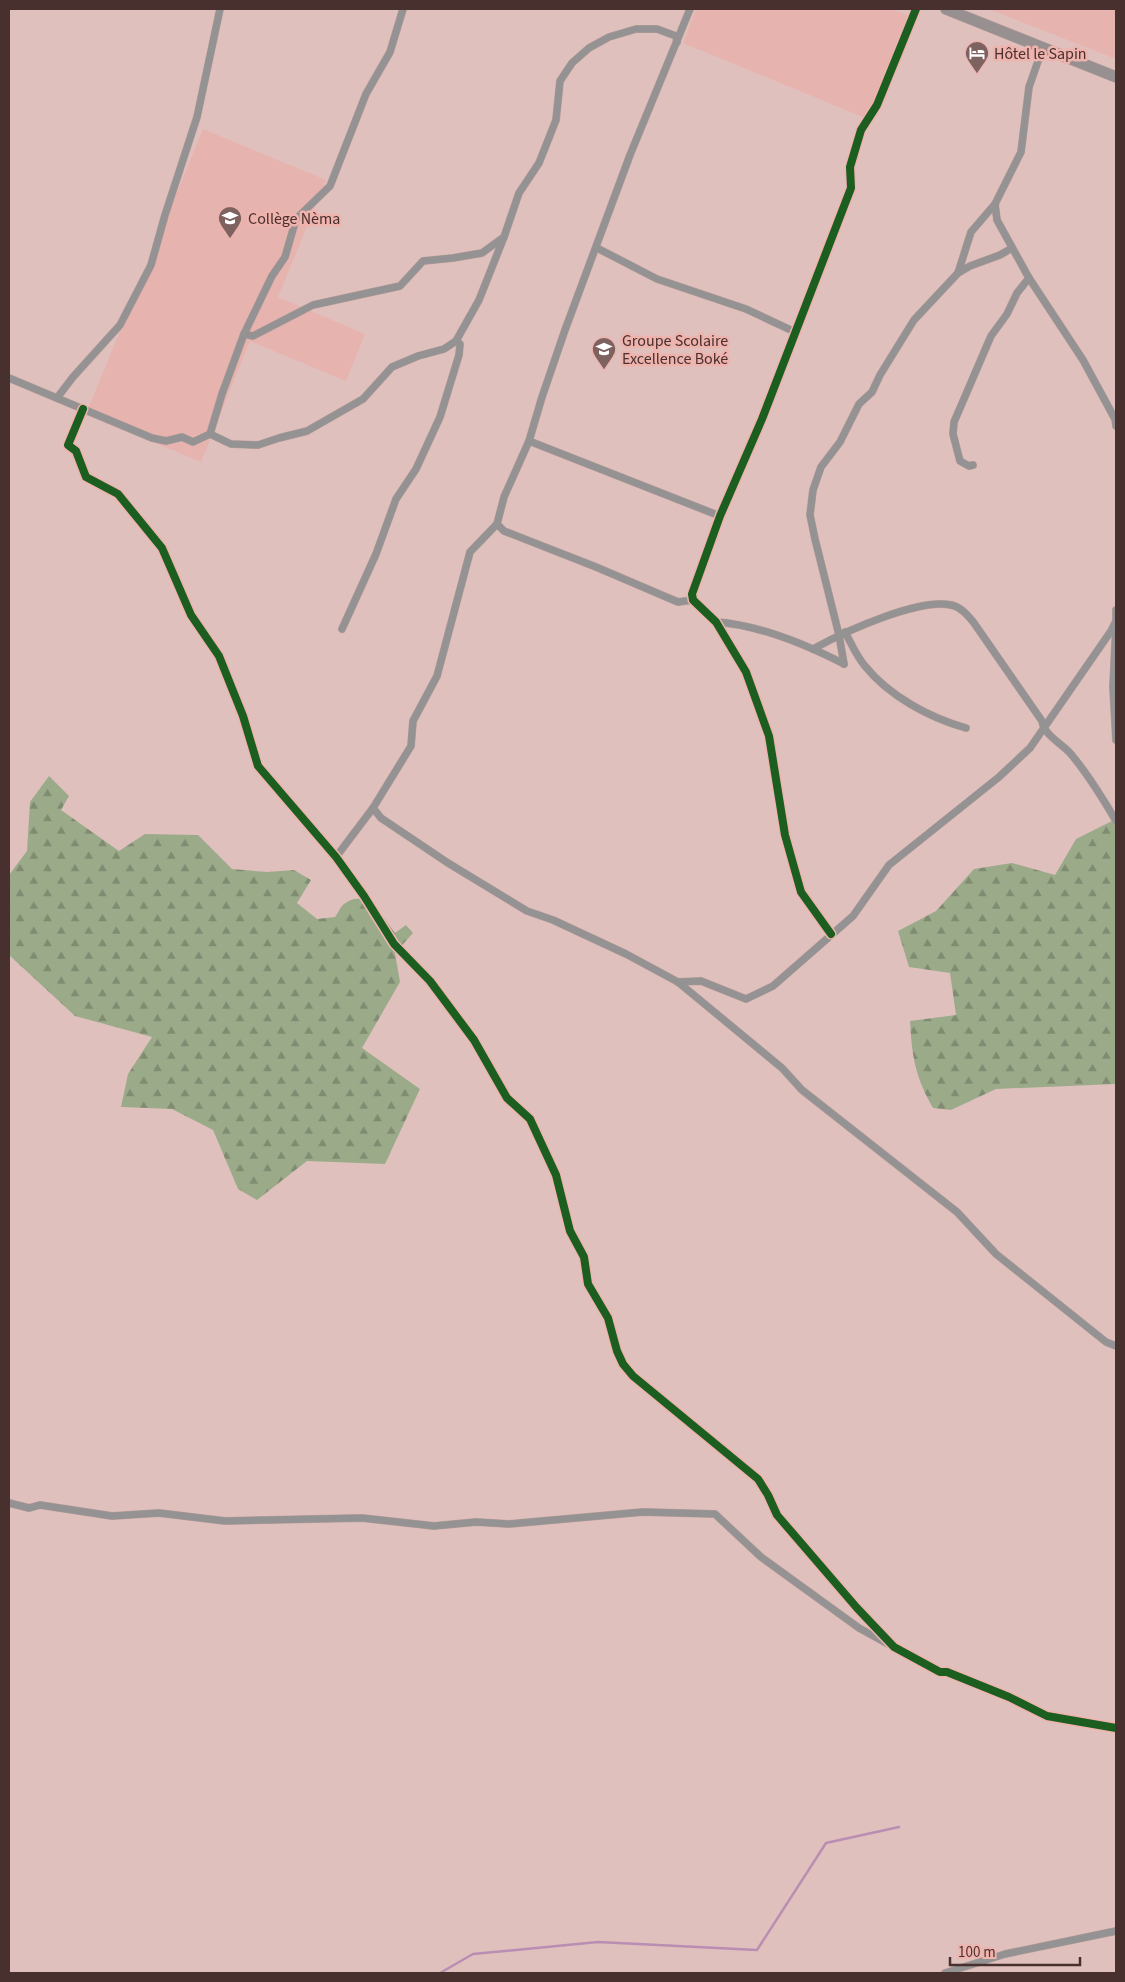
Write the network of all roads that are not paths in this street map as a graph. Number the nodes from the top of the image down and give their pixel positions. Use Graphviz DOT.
graph roads {
  1 [pos="220,9"];
  2 [pos="403,9"];
  3 [pos="690,9"];
  4 [pos="916,9"];
  5 [pos="946,9"];
  6 [pos="678,42"];
  7 [pos="1043,47"];
  8 [pos="1116,77"];
  9 [pos="995,204"];
  10 [pos="504,237"];
  11 [pos="597,248"];
  12 [pos="1012,248"];
  13 [pos="958,273"];
  14 [pos="1029,278"];
  15 [pos="795,332"];
  16 [pos="244,334"];
  17 [pos="456,341"];
  18 [pos="9,378"];
  19 [pos="57,398"];
  20 [pos="83,409"];
  21 [pos="1116,426"];
  22 [pos="210,434"];
  23 [pos="529,442"];
  24 [pos="973,465"];
  25 [pos="720,516"];
  26 [pos="497,524"];
  27 [pos="693,600"];
  28 [pos="1116,610"];
  29 [pos="1116,621"];
  30 [pos="716,622"];
  31 [pos="342,630"];
  32 [pos="842,634"];
  33 [pos="813,648"];
  34 [pos="966,728"];
  35 [pos="1043,728"];
  36 [pos="1116,740"];
  37 [pos="373,808"];
  38 [pos="1116,816"];
  39 [pos="336,857"];
  40 [pos="831,934"];
  41 [pos="678,982"];
  42 [pos="1116,1346"];
  43 [pos="9,1503"];
  44 [pos="894,1647"];
  45 [pos="1116,1728"];
  46 [pos="1116,1931"];
  47 [pos="945,1973"];
  1 -- 19 [label="street"];
  2 -- 16 [label="street"];
  3 -- 6 [label="street"];
  4 -- 15 [label="street"];
  5 -- 7 [label="highway"];
  6 -- 10 [label="street"];
  6 -- 11 [label="street"];
  7 -- 8 [label="highway"];
  7 -- 9 [label="street"];
  9 -- 12 [label="street"];
  9 -- 13 [label="street"];
  10 -- 16 [label="street"];
  10 -- 17 [label="street"];
  11 -- 15 [label="street"];
  11 -- 23 [label="street"];
  12 -- 13 [label="street"];
  12 -- 14 [label="street"];
  13 -- 32 [label="street"];
  14 -- 21 [label="street"];
  14 -- 24 [label="street"];
  15 -- 25 [label="street"];
  16 -- 22 [label="street"];
  17 -- 22 [label="street"];
  17 -- 31 [label="street"];
  18 -- 19 [label="street"];
  19 -- 20 [label="street"];
  20 -- 22 [label="street"];
  20 -- 39 [label="street"];
  23 -- 25 [label="street"];
  23 -- 26 [label="street"];
  25 -- 27 [label="street"];
  26 -- 27 [label="street"];
  26 -- 37 [label="street"];
  27 -- 30 [label="street"];
  28 -- 29 [label="street"];
  29 -- 35 [label="street"];
  29 -- 36 [label="street"];
  30 -- 33 [label="street"];
  30 -- 40 [label="street"];
  32 -- 33 [label="street"];
  32 -- 33 [label="street"];
  32 -- 34 [label="street"];
  32 -- 35 [label="street"];
  35 -- 38 [label="street"];
  35 -- 40 [label="street"];
  37 -- 39 [label="street"];
  37 -- 41 [label="street"];
  39 -- 44 [label="street"];
  40 -- 41 [label="street"];
  41 -- 42 [label="street"];
  43 -- 44 [label="street"];
  44 -- 45 [label="street"];
  46 -- 47 [label="street"];
}
